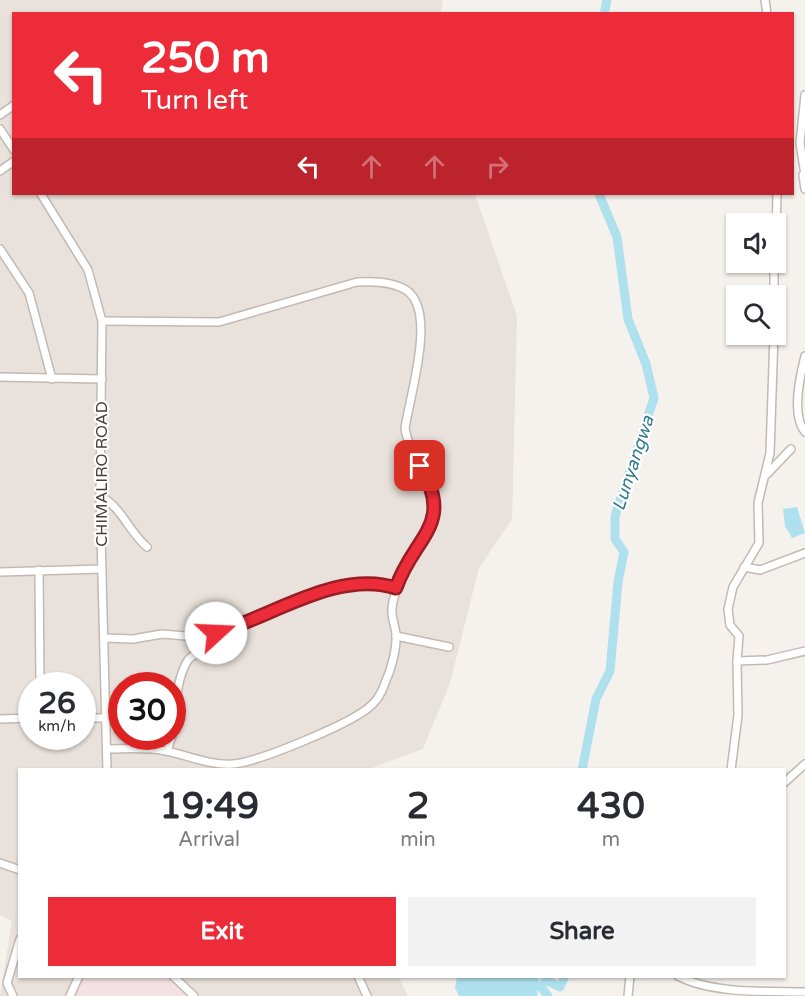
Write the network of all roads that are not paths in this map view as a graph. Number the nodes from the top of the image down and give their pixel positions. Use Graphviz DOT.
graph roads {
  1 [pos="805,95"];
  2 [pos="0,129"];
  3 [pos="12,147"];
  4 [pos="804,175"];
  5 [pos="805,189"];
  6 [pos="42,195"];
  7 [pos="777,195"];
  8 [pos="777,213"];
  9 [pos="0,249"];
  10 [pos="102,321"];
  11 [pos="773,345"];
  12 [pos="805,356"];
  13 [pos="0,377"];
  14 [pos="52,379"];
  15 [pos="102,379"];
  16 [pos="805,432"];
  17 [pos="791,449"];
  18 [pos="767,474"];
  19 [pos="100,496"];
  20 [pos="147,547"];
  21 [pos="805,553"];
  22 [pos="744,567"];
  23 [pos="102,569"];
  24 [pos="39,570"];
  25 [pos="0,572"];
  26 [pos="396,588"];
  27 [pos="206,634"];
  28 [pos="396,636"];
  29 [pos="105,638"];
  30 [pos="449,647"];
  31 [pos="805,651"];
  32 [pos="737,661"];
  33 [pos="40,672"];
  34 [pos="184,672"];
  35 [pos="18,718"];
  36 [pos="96,718"];
  37 [pos="107,718"];
  38 [pos="0,719"];
  39 [pos="106,749"];
  40 [pos="167,751"];
  41 [pos="805,764"];
  42 [pos="227,767"];
  43 [pos="107,768"];
  44 [pos="731,768"];
  45 [pos="786,781"];
  46 [pos="0,863"];
  47 [pos="18,869"];
  48 [pos="18,945"];
  49 [pos="78,978"];
  50 [pos="174,978"];
  51 [pos="359,978"];
  52 [pos="630,978"];
  53 [pos="682,978"];
  54 [pos="805,992"];
  55 [pos="13,996"];
  56 [pos="70,996"];
  57 [pos="194,996"];
  58 [pos="367,996"];
  59 [pos="628,996"];
  1 -- 4 [label="street"];
  2 -- 3 [label="street"];
  4 -- 5 [label="street"];
  6 -- 10 [label="street, CHIMALIRO ROAD"];
  7 -- 8 [label="street"];
  9 -- 14 [label="street"];
  10 -- 15 [label="street, CHIMALIRO ROAD"];
  10 -- 26 [label="street"];
  11 -- 18 [label="street"];
  12 -- 16 [label="street"];
  13 -- 14 [label="street"];
  14 -- 15 [label="street"];
  15 -- 19 [label="street, CHIMALIRO ROAD"];
  17 -- 18 [label="street"];
  18 -- 22 [label="street"];
  19 -- 20 [label="street"];
  19 -- 23 [label="street, CHIMALIRO ROAD"];
  21 -- 22 [label="street"];
  22 -- 32 [label="street"];
  23 -- 24 [label="street"];
  23 -- 29 [label="street, CHIMALIRO ROAD"];
  24 -- 25 [label="street"];
  24 -- 33 [label="street"];
  26 -- 27 [label="street"];
  26 -- 28 [label="street"];
  27 -- 29 [label="street"];
  27 -- 34 [label="street"];
  28 -- 30 [label="street"];
  28 -- 42 [label="street"];
  29 -- 37 [label="street, CHIMALIRO ROAD"];
  31 -- 32 [label="street"];
  32 -- 44 [label="street"];
  35 -- 38 [label="street"];
  36 -- 37 [label="street"];
  37 -- 39 [label="street, CHIMALIRO ROAD"];
  39 -- 40 [label="street"];
  39 -- 43 [label="street, CHIMALIRO ROAD"];
  40 -- 42 [label="street"];
  41 -- 45 [label="street"];
  46 -- 47 [label="street"];
  48 -- 55 [label="street"];
  49 -- 56 [label="street"];
  50 -- 57 [label="street"];
  51 -- 58 [label="street"];
  52 -- 59 [label="street"];
  53 -- 54 [label="street"];
}
